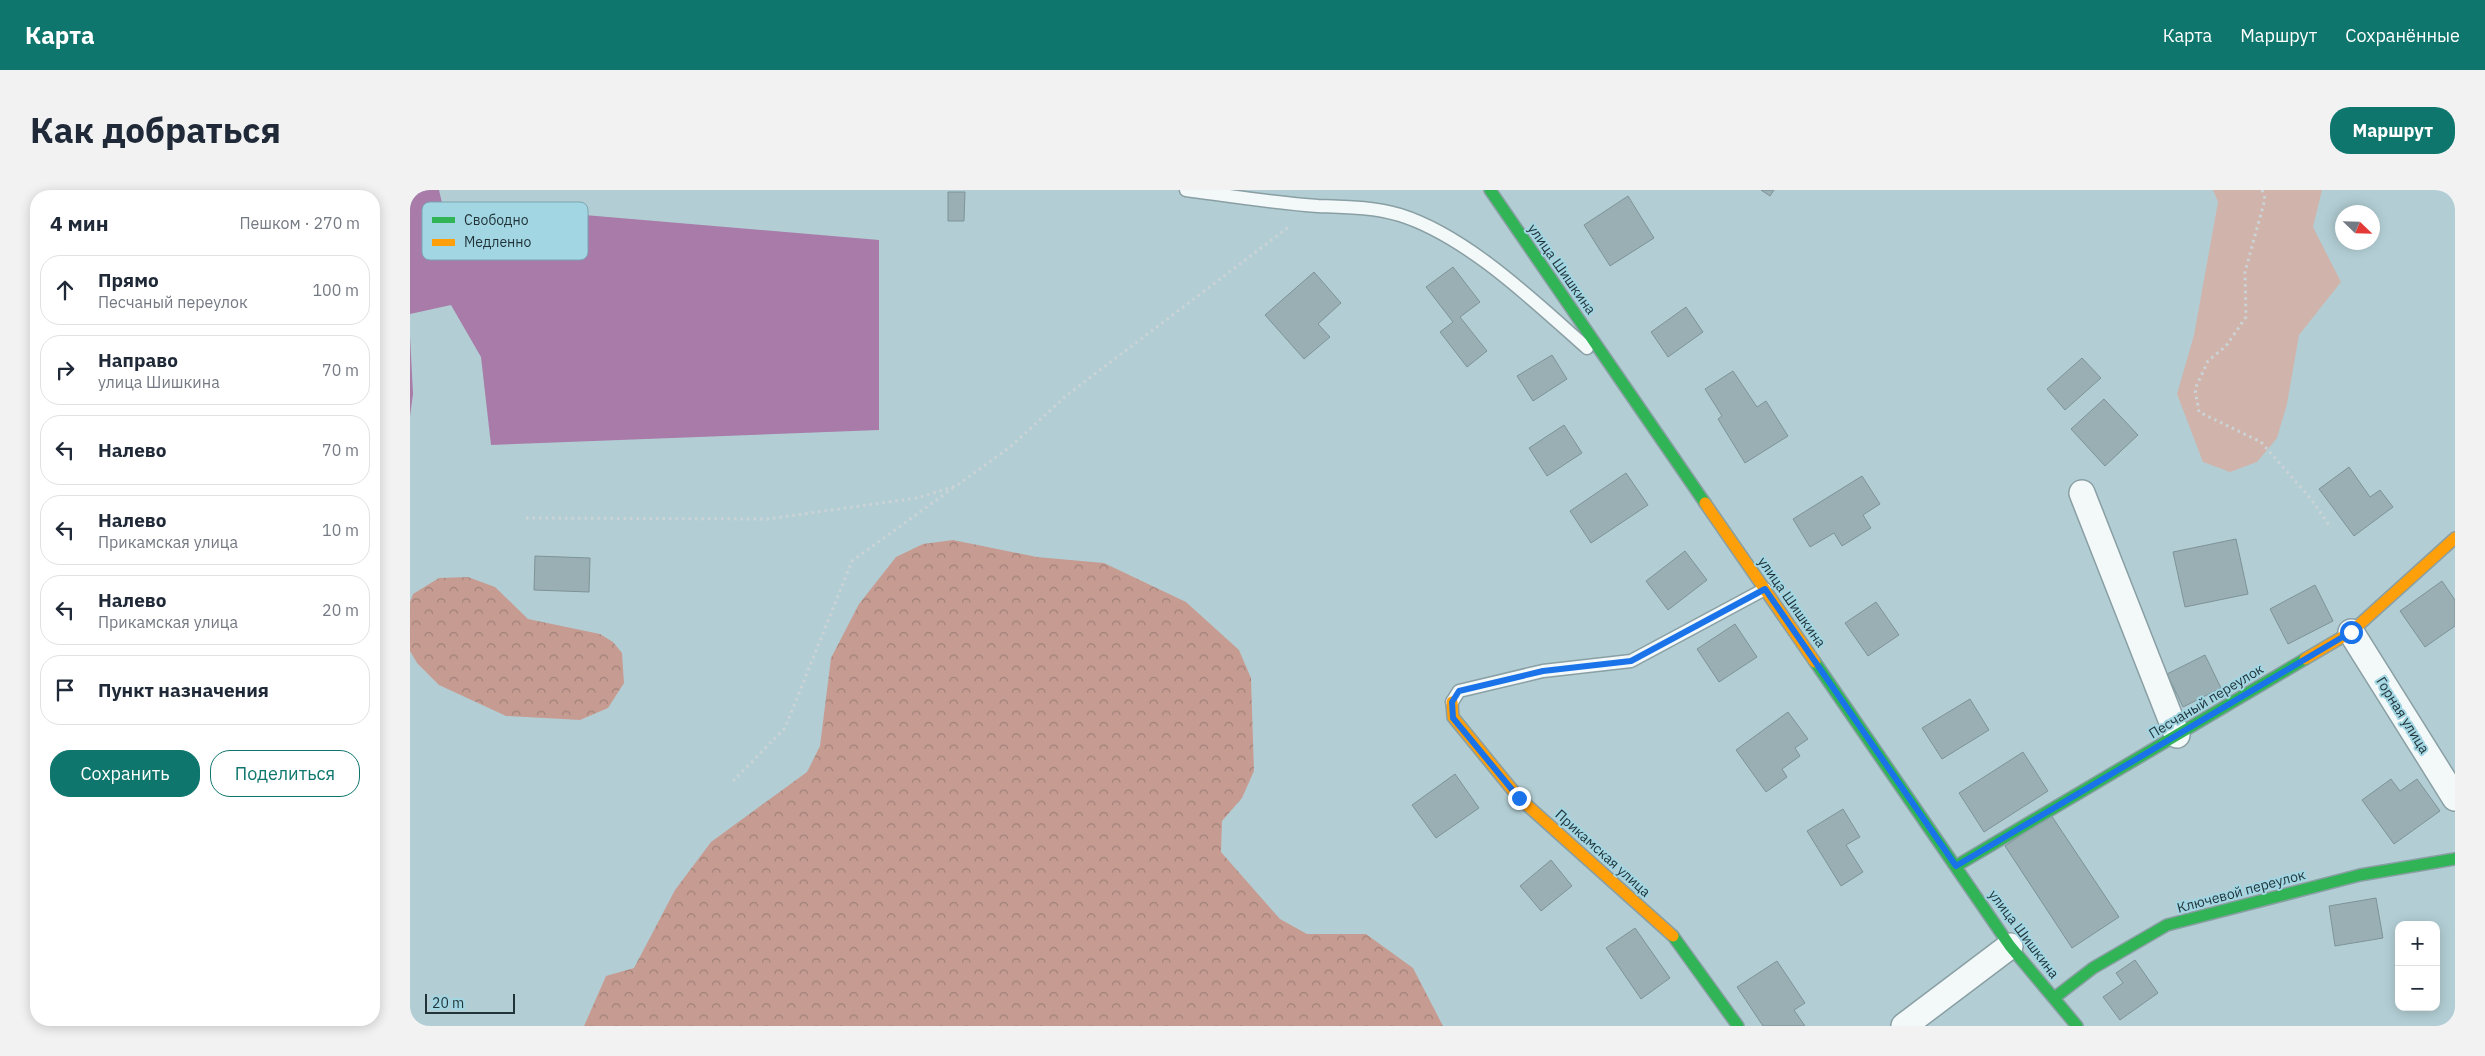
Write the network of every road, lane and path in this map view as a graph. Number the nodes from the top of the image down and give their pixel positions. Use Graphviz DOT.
graph roads {
  1 [pos="1186,190"];
  2 [pos="1490,190"];
  3 [pos="2262,190"];
  4 [pos="1317,206"];
  5 [pos="1619,376"];
  6 [pos="956,486"];
  7 [pos="2082,493"];
  8 [pos="526,518"];
  9 [pos="2331,528"];
  10 [pos="2455,538"];
  11 [pos="1765,589"];
  12 [pos="2351,632"];
  13 [pos="1452,702"];
  14 [pos="2178,736"];
  15 [pos="733,781"];
  16 [pos="2455,798"];
  17 [pos="2455,859"];
  18 [pos="1956,866"];
  19 [pos="2010,946"];
  20 [pos="2054,998"];
  21 [pos="1738,1026"];
  22 [pos="1904,1026"];
  23 [pos="2077,1026"];
  1 -- 4 [label="lane"];
  2 -- 5 [label="street, улица Шишкина"];
  3 -- 9 [label="path"];
  4 -- 5 [label="lane"];
  4 -- 6 [label="path"];
  5 -- 11 [label="street, улица Шишкина"];
  6 -- 8 [label="path"];
  6 -- 15 [label="path"];
  7 -- 14 [label="street"];
  10 -- 12 [label="street, Песчаный переулок"];
  11 -- 13 [label="lane"];
  11 -- 18 [label="street, улица Шишкина"];
  12 -- 14 [label="street, Песчаный переулок"];
  12 -- 16 [label="street, Горная улица"];
  13 -- 21 [label="street, Прикамская улица"];
  14 -- 18 [label="street, Песчаный переулок"];
  17 -- 20 [label="street, Ключевой переулок"];
  18 -- 19 [label="street, улица Шишкина"];
  19 -- 20 [label="street, улица Шишкина"];
  19 -- 22 [label="street"];
  20 -- 23 [label="street, улица Шишкина"];
}
